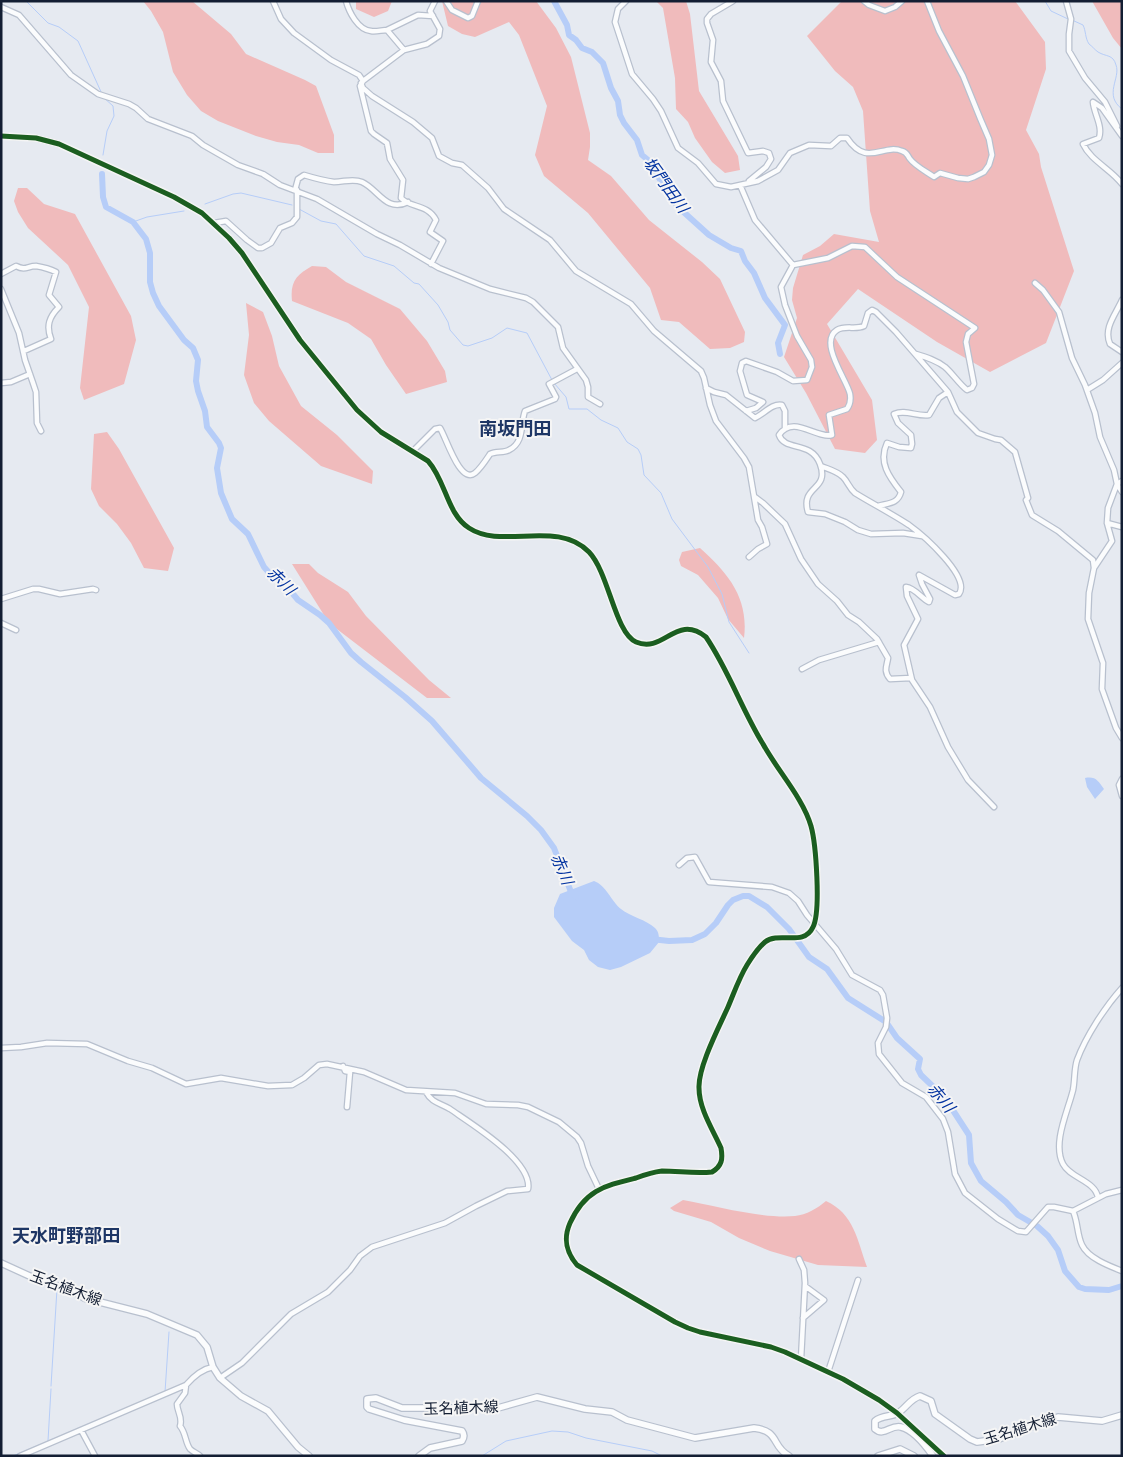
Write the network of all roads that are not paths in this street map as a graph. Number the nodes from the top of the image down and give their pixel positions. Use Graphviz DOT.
graph roads {
  1 [pos="273,1"];
  2 [pos="346,1"];
  3 [pos="435,1"];
  4 [pos="446,1"];
  5 [pos="478,1"];
  6 [pos="626,1"];
  7 [pos="733,1"];
  8 [pos="864,1"];
  9 [pos="902,1"];
  10 [pos="928,1"];
  11 [pos="1066,1"];
  12 [pos="1,7"];
  13 [pos="433,16"];
  14 [pos="387,30"];
  15 [pos="404,50"];
  16 [pos="362,82"];
  17 [pos="1,136"];
  18 [pos="1122,136"];
  19 [pos="748,182"];
  20 [pos="1122,184"];
  21 [pos="740,185"];
  22 [pos="296,190"];
  23 [pos="408,202"];
  24 [pos="214,223"];
  25 [pos="431,264"];
  26 [pos="793,265"];
  27 [pos="1,274"];
  28 [pos="1035,283"];
  29 [pos="1,289"];
  30 [pos="1122,300"];
  31 [pos="24,351"];
  32 [pos="1122,352"];
  33 [pos="914,354"];
  34 [pos="1122,363"];
  35 [pos="577,369"];
  36 [pos="30,374"];
  37 [pos="1,383"];
  38 [pos="706,388"];
  39 [pos="1087,390"];
  40 [pos="948,392"];
  41 [pos="600,404"];
  42 [pos="746,410"];
  43 [pos="785,429"];
  44 [pos="41,431"];
  45 [pos="413,451"];
  46 [pos="821,466"];
  47 [pos="1120,482"];
  48 [pos="1122,492"];
  49 [pos="755,497"];
  50 [pos="878,506"];
  51 [pos="1107,523"];
  52 [pos="1122,527"];
  53 [pos="922,536"];
  54 [pos="750,557"];
  55 [pos="1094,568"];
  56 [pos="96,590"];
  57 [pos="1,600"];
  58 [pos="1,624"];
  59 [pos="16,630"];
  60 [pos="879,642"];
  61 [pos="802,669"];
  62 [pos="912,678"];
  63 [pos="1122,738"];
  64 [pos="1122,779"];
  65 [pos="1122,796"];
  66 [pos="994,807"];
  67 [pos="679,865"];
  68 [pos="815,923"];
  69 [pos="1122,988"];
  70 [pos="1,1048"];
  71 [pos="343,1066"];
  72 [pos="426,1092"];
  73 [pos="347,1107"];
  74 [pos="599,1188"];
  75 [pos="1122,1190"];
  76 [pos="1098,1198"];
  77 [pos="1073,1211"];
  78 [pos="799,1259"];
  79 [pos="1,1263"];
  80 [pos="1122,1272"];
  81 [pos="858,1280"];
  82 [pos="805,1286"];
  83 [pos="803,1318"];
  84 [pos="800,1359"];
  85 [pos="213,1367"];
  86 [pos="828,1372"];
  87 [pos="220,1378"];
  88 [pos="186,1385"];
  89 [pos="897,1413"];
  90 [pos="1122,1415"];
  91 [pos="81,1430"];
  92 [pos="20,1456"];
  93 [pos="95,1456"];
  94 [pos="200,1456"];
  95 [pos="310,1456"];
  96 [pos="419,1456"];
  97 [pos="789,1456"];
  98 [pos="878,1456"];
  99 [pos="914,1456"];
  100 [pos="934,1456"];
  101 [pos="944,1456"];
  1 -- 16 [label="street"];
  2 -- 14 [label="street"];
  3 -- 13 [label="street"];
  4 -- 5 [label="street"];
  6 -- 21 [label="street"];
  7 -- 19 [label="street"];
  8 -- 9 [label="street"];
  10 -- 19 [label="street"];
  11 -- 18 [label="street"];
  12 -- 22 [label="street"];
  13 -- 14 [label="street"];
  13 -- 15 [label="street"];
  14 -- 15 [label="street"];
  15 -- 16 [label="street"];
  16 -- 23 [label="street"];
  16 -- 38 [label="street"];
  17 -- 24 [label="street"];
  18 -- 20 [label="street"];
  19 -- 21 [label="street"];
  21 -- 26 [label="street"];
  22 -- 23 [label="street"];
  22 -- 24 [label="street"];
  22 -- 25 [label="street"];
  23 -- 25 [label="street"];
  24 -- 45 [label="street"];
  25 -- 35 [label="street"];
  26 -- 33 [label="street"];
  26 -- 42 [label="street"];
  27 -- 31 [label="street"];
  28 -- 39 [label="street"];
  29 -- 31 [label="street"];
  30 -- 32 [label="street"];
  31 -- 36 [label="street"];
  33 -- 40 [label="street"];
  33 -- 43 [label="street"];
  34 -- 39 [label="street"];
  35 -- 41 [label="street"];
  35 -- 45 [label="street"];
  36 -- 37 [label="street"];
  36 -- 44 [label="street"];
  38 -- 42 [label="street"];
  38 -- 49 [label="street"];
  39 -- 47 [label="street"];
  40 -- 50 [label="street"];
  40 -- 55 [label="street"];
  42 -- 43 [label="street"];
  43 -- 46 [label="street"];
  45 -- 68 [label="street"];
  46 -- 50 [label="street"];
  46 -- 53 [label="street"];
  47 -- 48 [label="street"];
  47 -- 51 [label="street"];
  49 -- 54 [label="street"];
  49 -- 60 [label="street"];
  50 -- 53 [label="street"];
  51 -- 52 [label="street"];
  51 -- 55 [label="street"];
  53 -- 62 [label="street"];
  55 -- 63 [label="street"];
  56 -- 57 [label="street"];
  58 -- 59 [label="street"];
  60 -- 61 [label="street"];
  60 -- 62 [label="street"];
  62 -- 66 [label="street"];
  64 -- 65 [label="street"];
  67 -- 68 [label="street"];
  68 -- 74 [label="street"];
  68 -- 77 [label="street"];
  69 -- 76 [label="street"];
  70 -- 71 [label="street"];
  71 -- 72 [label="street"];
  71 -- 73 [label="street"];
  72 -- 74 [label="street"];
  72 -- 87 [label="street"];
  74 -- 84 [label="street"];
  75 -- 76 [label="street"];
  76 -- 77 [label="street"];
  77 -- 80 [label="street"];
  78 -- 82 [label="street"];
  79 -- 85 [label="main road, 玉名植木線"];
  81 -- 86 [label="street"];
  82 -- 83 [label="street"];
  82 -- 83 [label="street"];
  83 -- 84 [label="street"];
  84 -- 86 [label="street"];
  85 -- 87 [label="main road, 玉名植木線"];
  85 -- 88 [label="street"];
  86 -- 89 [label="street"];
  87 -- 95 [label="main road, 玉名植木線"];
  88 -- 91 [label="street"];
  88 -- 94 [label="street"];
  89 -- 90 [label="main road, 玉名植木線"];
  89 -- 100 [label="main road, 玉名植木線"];
  89 -- 101 [label="street"];
  91 -- 92 [label="street"];
  91 -- 93 [label="street"];
  96 -- 97 [label="main road, 玉名植木線"];
  98 -- 99 [label="main road"];
}
